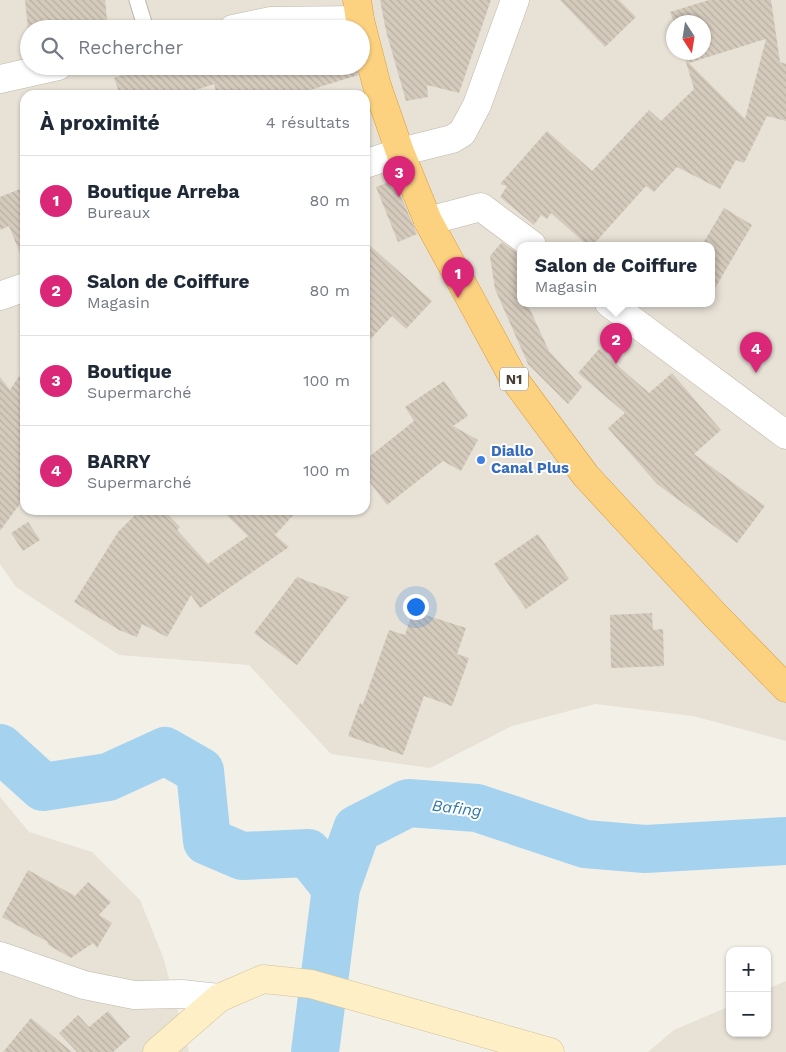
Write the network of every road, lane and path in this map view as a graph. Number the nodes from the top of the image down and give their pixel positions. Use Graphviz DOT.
graph roads {
  1 [pos="137,0"];
  2 [pos="515,0"];
  3 [pos="359,10"];
  4 [pos="143,20"];
  5 [pos="279,20"];
  6 [pos="370,56"];
  7 [pos="20,75"];
  8 [pos="0,79"];
  9 [pos="400,152"];
  10 [pos="370,162"];
  11 [pos="428,221"];
  12 [pos="528,242"];
  13 [pos="20,289"];
  14 [pos="0,296"];
  15 [pos="614,307"];
  16 [pos="786,435"];
  17 [pos="786,688"];
  18 [pos="0,956"];
  19 [pos="219,998"];
  20 [pos="157,1052"];
  21 [pos="550,1052"];
  1 -- 4 [label="lane"];
  2 -- 9 [label="street"];
  3 -- 5 [label="street"];
  6 -- 9 [label="highway, N1"];
  7 -- 8 [label="street"];
  9 -- 10 [label="street"];
  9 -- 11 [label="highway, N1"];
  11 -- 12 [label="street"];
  11 -- 17 [label="highway, N1"];
  13 -- 14 [label="street"];
  15 -- 16 [label="street"];
  18 -- 19 [label="street"];
  19 -- 20 [label="main road"];
  19 -- 21 [label="main road"];
}
